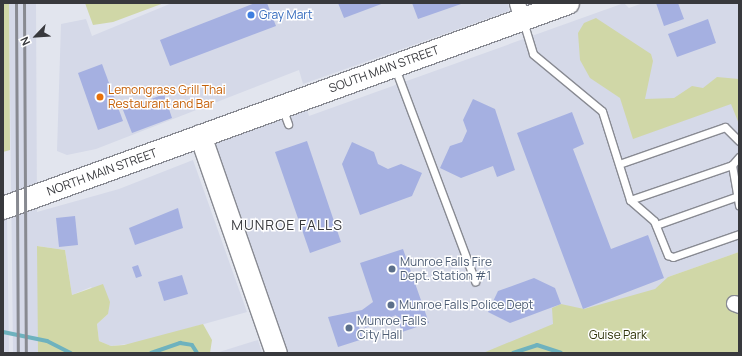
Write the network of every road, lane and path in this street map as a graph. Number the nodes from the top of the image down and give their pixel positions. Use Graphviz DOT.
graph roads {
  1 [pos="568,3"];
  2 [pos="519,11"];
  3 [pos="394,66"];
  4 [pos="200,135"];
  5 [pos="739,141"];
  6 [pos="739,157"];
  7 [pos="619,164"];
  8 [pos="732,165"];
  9 [pos="735,197"];
  10 [pos="630,200"];
  11 [pos="739,205"];
  12 [pos="3,208"];
  13 [pos="656,225"];
  14 [pos="739,234"];
  15 [pos="475,281"];
  16 [pos="276,353"];
  1 -- 2 [label="main road, SOUTH MAIN STREET"];
  2 -- 3 [label="main road, SOUTH MAIN STREET"];
  2 -- 7 [label="lane"];
  3 -- 4 [label="main road, SOUTH MAIN STREET"];
  3 -- 15 [label="lane"];
  4 -- 12 [label="main road, NORTH MAIN STREET"];
  4 -- 16 [label="street"];
  5 -- 7 [label="lane"];
  6 -- 8 [label="lane"];
  7 -- 10 [label="lane"];
  8 -- 9 [label="lane"];
  8 -- 10 [label="lane"];
  9 -- 11 [label="lane"];
  9 -- 13 [label="lane"];
  10 -- 13 [label="lane"];
  13 -- 14 [label="lane"];
}
